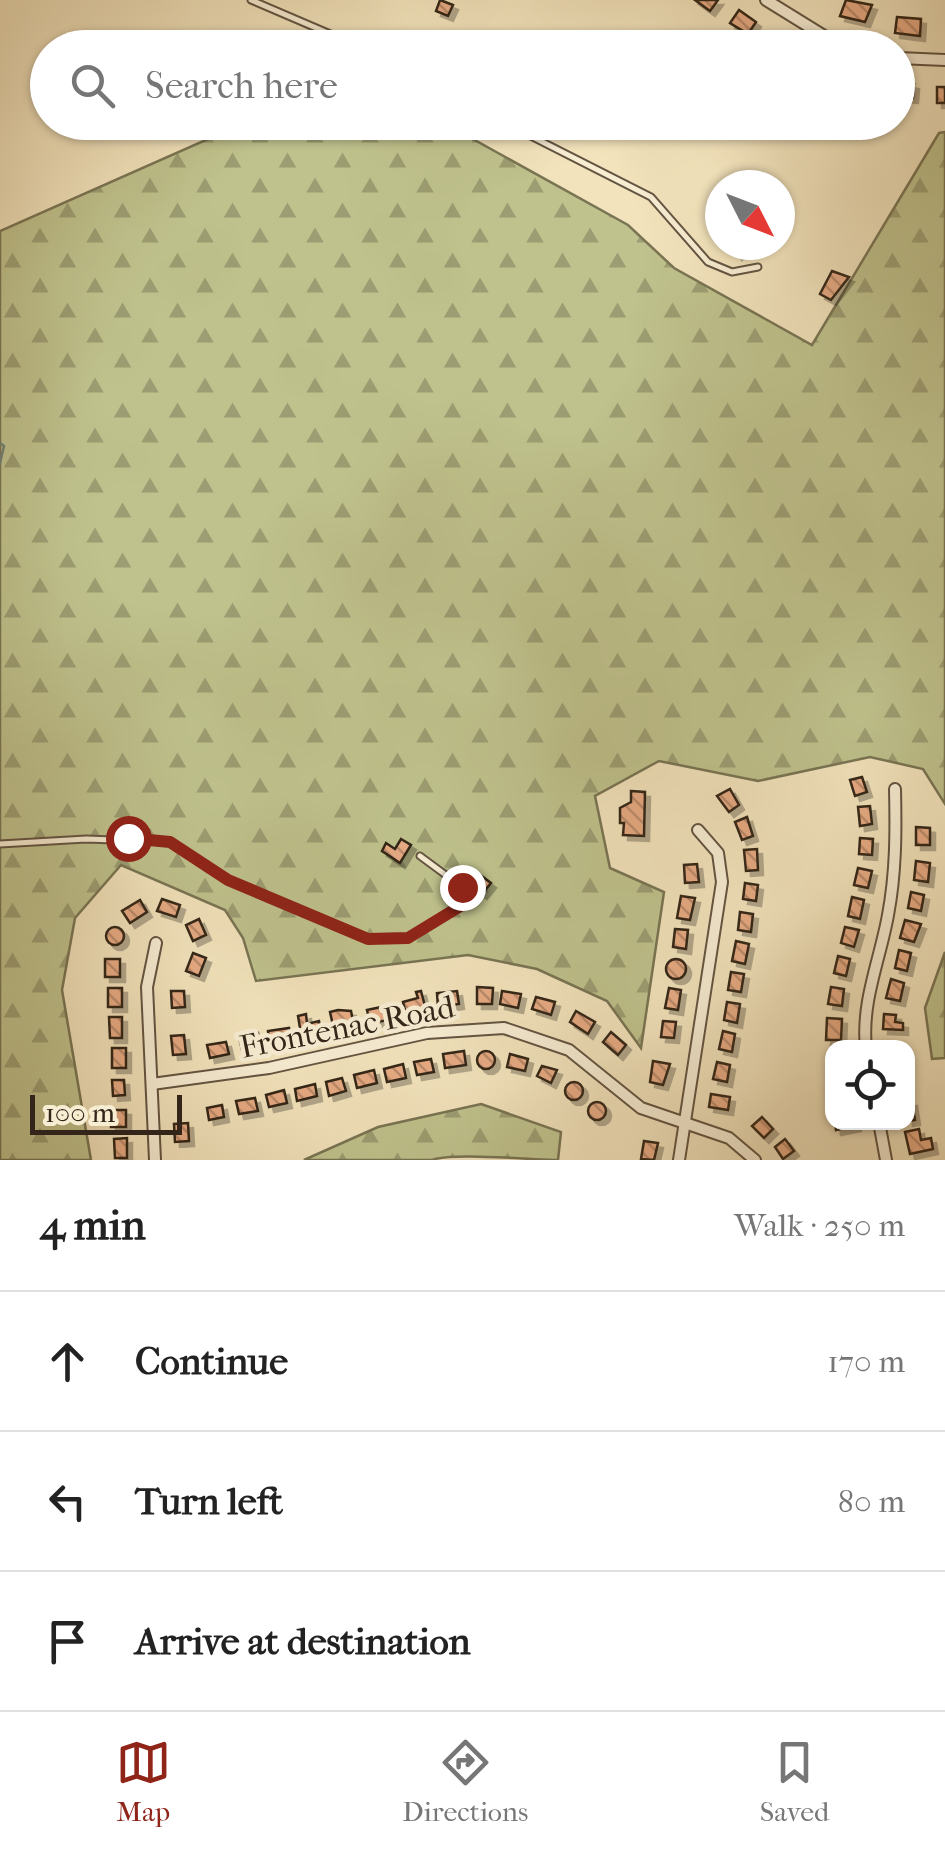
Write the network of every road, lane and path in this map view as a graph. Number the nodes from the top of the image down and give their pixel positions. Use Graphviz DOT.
graph roads {
  1 [pos="251,0"];
  2 [pos="766,0"];
  3 [pos="321,30"];
  4 [pos="814,30"];
  5 [pos="915,59"];
  6 [pos="945,60"];
  7 [pos="539,140"];
  8 [pos="758,267"];
  9 [pos="895,789"];
  10 [pos="698,830"];
  11 [pos="0,844"];
  12 [pos="420,856"];
  13 [pos="156,943"];
  14 [pos="866,1040"];
  15 [pos="152,1084"];
  16 [pos="683,1124"];
  17 [pos="880,1130"];
  18 [pos="155,1160"];
  19 [pos="679,1160"];
  20 [pos="755,1160"];
  21 [pos="886,1160"];
  1 -- 3 [label="lane"];
  2 -- 4 [label="street"];
  5 -- 6 [label="street"];
  7 -- 8 [label="lane"];
  9 -- 14 [label="street"];
  10 -- 16 [label="street"];
  11 -- 12 [label="lane"];
  13 -- 15 [label="street"];
  15 -- 16 [label="street, Frontenac Road"];
  15 -- 18 [label="street"];
  16 -- 19 [label="street"];
  16 -- 20 [label="street, Frontenac Road"];
  17 -- 21 [label="street"];
}
